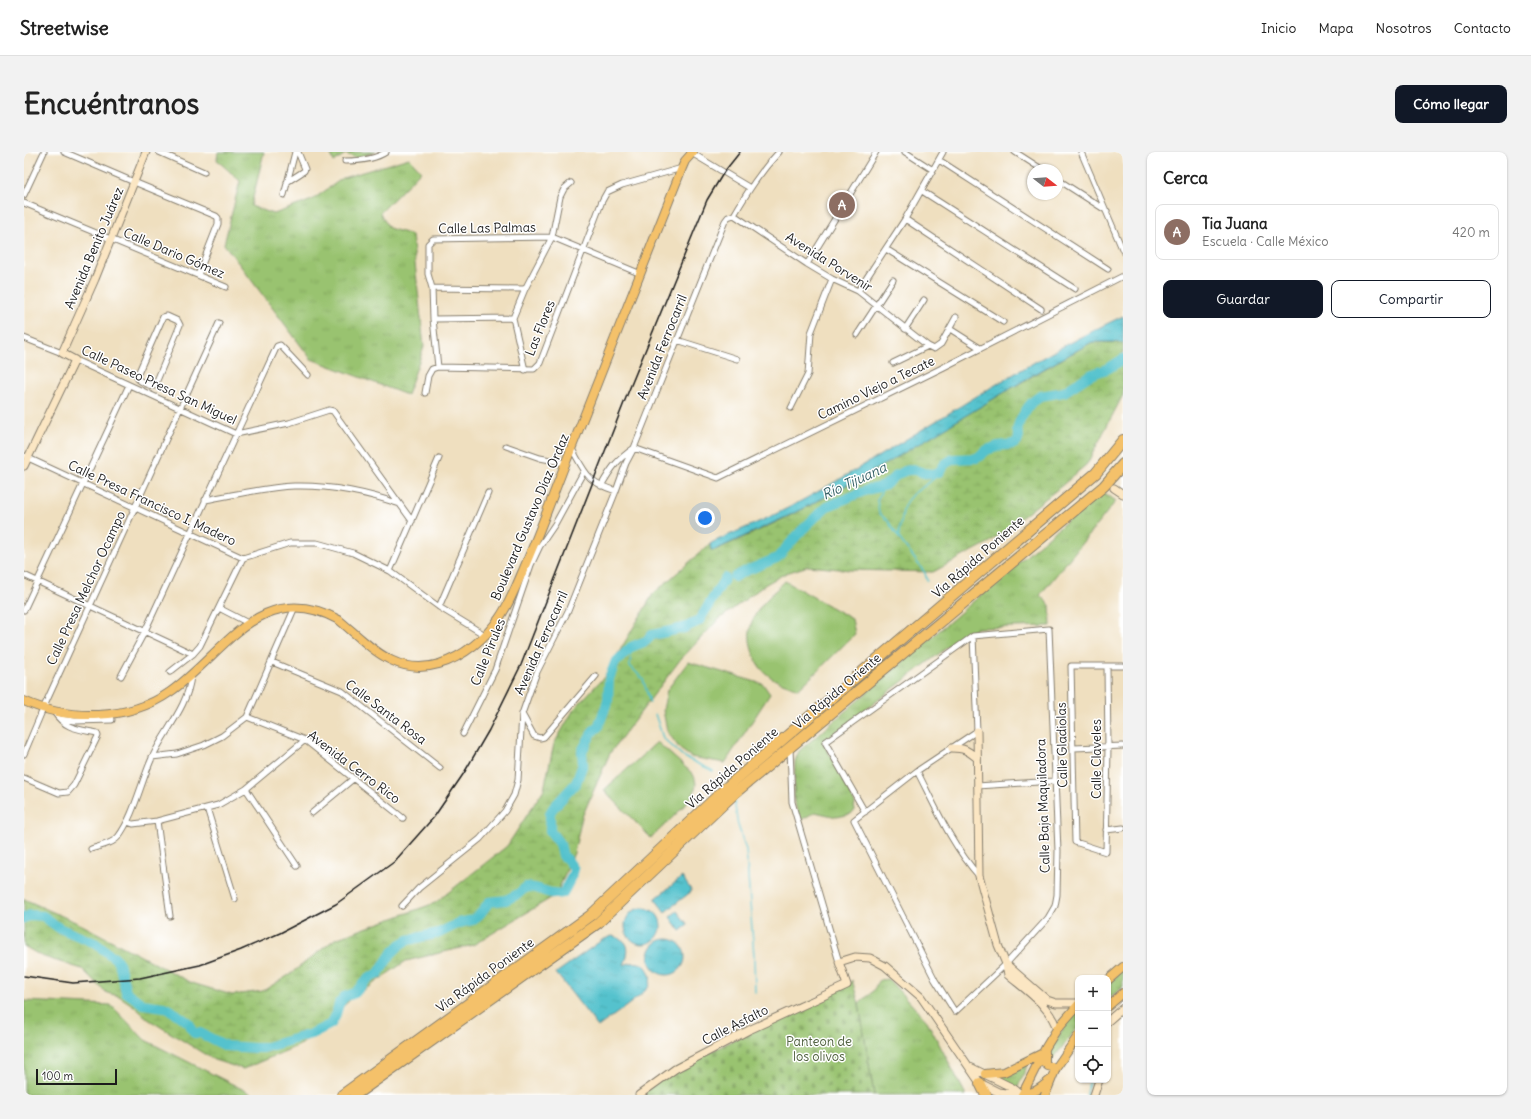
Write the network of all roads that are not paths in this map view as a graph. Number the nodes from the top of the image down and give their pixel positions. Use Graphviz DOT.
graph roads {
  1 [pos="44,152"];
  2 [pos="64,152"];
  3 [pos="146,152"];
  4 [pos="159,152"];
  5 [pos="295,152"];
  6 [pos="298,152"];
  7 [pos="386,152"];
  8 [pos="690,152"];
  9 [pos="779,152"];
  10 [pos="876,152"];
  11 [pos="905,152"];
  12 [pos="943,152"];
  13 [pos="1015,152"];
  14 [pos="1080,152"];
  15 [pos="938,160"];
  16 [pos="345,161"];
  17 [pos="1034,164"];
  18 [pos="683,165"];
  19 [pos="933,170"];
  20 [pos="204,172"];
  21 [pos="134,182"];
  22 [pos="287,182"];
  23 [pos="571,183"];
  24 [pos="1063,183"];
  25 [pos="750,188"];
  26 [pos="922,191"];
  27 [pos="24,195"];
  28 [pos="284,195"];
  29 [pos="24,203"];
  30 [pos="1107,211"];
  31 [pos="734,215"];
  32 [pos="905,219"];
  33 [pos="552,237"];
  34 [pos="111,239"];
  35 [pos="886,249"];
  36 [pos="583,250"];
  37 [pos="1123,251"];
  38 [pos="807,264"];
  39 [pos="1108,269"];
  40 [pos="641,274"];
  41 [pos="198,275"];
  42 [pos="1123,276"];
  43 [pos="832,279"];
  44 [pos="893,280"];
  45 [pos="226,287"];
  46 [pos="432,288"];
  47 [pos="525,289"];
  48 [pos="1075,289"];
  49 [pos="858,291"];
  50 [pos="924,300"];
  51 [pos="876,306"];
  52 [pos="1041,309"];
  53 [pos="956,317"];
  54 [pos="514,318"];
  55 [pos="433,319"];
  56 [pos="1003,322"];
  57 [pos="219,324"];
  58 [pos="905,329"];
  59 [pos="950,329"];
  60 [pos="857,335"];
  61 [pos="24,338"];
  62 [pos="677,340"];
  63 [pos="928,346"];
  64 [pos="980,348"];
  65 [pos="62,353"];
  66 [pos="737,359"];
  67 [pos="75,360"];
  68 [pos="893,363"];
  69 [pos="438,367"];
  70 [pos="525,370"];
  71 [pos="308,375"];
  72 [pos="145,383"];
  73 [pos="129,385"];
  74 [pos="141,390"];
  75 [pos="426,393"];
  76 [pos="180,408"];
  77 [pos="791,408"];
  78 [pos="236,434"];
  79 [pos="1123,440"];
  80 [pos="506,446"];
  81 [pos="634,448"];
  82 [pos="572,449"];
  83 [pos="26,457"];
  84 [pos="440,458"];
  85 [pos="566,463"];
  86 [pos="1123,464"];
  87 [pos="24,466"];
  88 [pos="584,471"];
  89 [pos="1123,471"];
  90 [pos="83,484"];
  91 [pos="601,486"];
  92 [pos="1114,488"];
  93 [pos="616,491"];
  94 [pos="488,493"];
  95 [pos="1123,494"];
  96 [pos="205,500"];
  97 [pos="400,504"];
  98 [pos="135,508"];
  99 [pos="412,521"];
  100 [pos="190,533"];
  101 [pos="243,558"];
  102 [pos="529,564"];
  103 [pos="390,571"];
  104 [pos="24,575"];
  105 [pos="38,581"];
  106 [pos="90,606"];
  107 [pos="295,607"];
  108 [pos="439,607"];
  109 [pos="219,608"];
  110 [pos="24,610"];
  111 [pos="248,623"];
  112 [pos="145,631"];
  113 [pos="485,635"];
  114 [pos="973,636"];
  115 [pos="193,654"];
  116 [pos="272,662"];
  117 [pos="1123,666"];
  118 [pos="1107,667"];
  119 [pos="170,672"];
  120 [pos="121,676"];
  121 [pos="191,676"];
  122 [pos="596,676"];
  123 [pos="24,702"];
  124 [pos="43,709"];
  125 [pos="54,712"];
  126 [pos="111,714"];
  127 [pos="522,714"];
  128 [pos="247,717"];
  129 [pos="59,719"];
  130 [pos="977,731"];
  131 [pos="463,734"];
  132 [pos="305,740"];
  133 [pos="1123,746"];
  134 [pos="1108,747"];
  135 [pos="790,748"];
  136 [pos="952,748"];
  137 [pos="1074,748"];
  138 [pos="24,754"];
  139 [pos="152,757"];
  140 [pos="977,758"];
  141 [pos="440,768"];
  142 [pos="917,771"];
  143 [pos="24,778"];
  144 [pos="353,779"];
  145 [pos="1054,781"];
  146 [pos="976,786"];
  147 [pos="246,789"];
  148 [pos="207,808"];
  149 [pos="865,812"];
  150 [pos="312,814"];
  151 [pos="403,818"];
  152 [pos="157,821"];
  153 [pos="127,822"];
  154 [pos="1123,828"];
  155 [pos="1106,830"];
  156 [pos="91,849"];
  157 [pos="1106,852"];
  158 [pos="297,866"];
  159 [pos="979,876"];
  160 [pos="235,899"];
  161 [pos="402,906"];
  162 [pos="170,916"];
  163 [pos="839,962"];
  164 [pos="1006,964"];
  165 [pos="1123,967"];
  166 [pos="1111,977"];
  167 [pos="1123,993"];
  168 [pos="1111,1003"];
  169 [pos="1075,1004"];
  170 [pos="1075,1008"];
  171 [pos="1123,1008"];
  172 [pos="1111,1018"];
  173 [pos="1057,1030"];
  174 [pos="1075,1040"];
  175 [pos="1044,1050"];
  176 [pos="1056,1068"];
  177 [pos="982,1078"];
  178 [pos="1050,1079"];
  179 [pos="1098,1083"];
  180 [pos="342,1095"];
  181 [pos="355,1095"];
  182 [pos="639,1095"];
  183 [pos="986,1095"];
  184 [pos="1022,1095"];
  185 [pos="1045,1095"];
  186 [pos="1094,1095"];
  1 -- 27 [label="street"];
  2 -- 21 [label="street"];
  3 -- 21 [label="street, Avenida Benito Juárez"];
  4 -- 20 [label="street"];
  5 -- 22 [label="street"];
  6 -- 22 [label="street"];
  7 -- 16 [label="street"];
  8 -- 18 [label="main road, Boulevard Gustavo Díaz Ordaz"];
  8 -- 25 [label="street"];
  9 -- 25 [label="street, Avenida Ferrocarril"];
  10 -- 38 [label="street"];
  11 -- 19 [label="street"];
  12 -- 15 [label="street"];
  13 -- 17 [label="street"];
  14 -- 30 [label="street"];
  15 -- 19 [label="street"];
  15 -- 39 [label="street"];
  18 -- 36 [label="street, Las Flores"];
  18 -- 40 [label="main road, Boulevard Gustavo Díaz Ordaz"];
  19 -- 26 [label="street"];
  21 -- 34 [label="street, Avenida Benito Juárez"];
  21 -- 41 [label="street"];
  22 -- 28 [label="street"];
  23 -- 33 [label="street"];
  24 -- 30 [label="street"];
  25 -- 31 [label="street, Avenida Ferrocarril"];
  26 -- 32 [label="street"];
  26 -- 48 [label="street"];
  29 -- 34 [label="street, Calle Dario Gómez"];
  30 -- 37 [label="street"];
  31 -- 38 [label="street, Avenida Porvenir"];
  31 -- 62 [label="street, Avenida Ferrocarril"];
  32 -- 35 [label="street"];
  32 -- 52 [label="street"];
  33 -- 36 [label="street, Calle Las Palmas"];
  33 -- 46 [label="street, Calle Las Palmas"];
  33 -- 47 [label="street"];
  34 -- 41 [label="street, Calle Dario Gómez"];
  34 -- 65 [label="street, Avenida Benito Juárez"];
  35 -- 49 [label="street"];
  35 -- 56 [label="street"];
  36 -- 40 [label="street, Calle Las Palmas"];
  36 -- 70 [label="street, Las Flores"];
  38 -- 43 [label="street, Avenida Porvenir"];
  40 -- 82 [label="main road, Boulevard Gustavo Díaz Ordaz"];
  41 -- 45 [label="street, Calle Dario Gómez"];
  42 -- 64 [label="street, Camino Viejo a Tecate"];
  43 -- 49 [label="street, Avenida Porvenir"];
  43 -- 77 [label="street"];
  44 -- 51 [label="street"];
  46 -- 47 [label="street"];
  46 -- 55 [label="street, Calle Las Palmas"];
  47 -- 54 [label="street"];
  49 -- 51 [label="street, Avenida Porvenir"];
  50 -- 58 [label="street"];
  51 -- 58 [label="street, Avenida Porvenir"];
  51 -- 60 [label="street"];
  53 -- 59 [label="street"];
  54 -- 55 [label="street"];
  54 -- 70 [label="street"];
  55 -- 69 [label="street, Calle Las Palmas"];
  57 -- 76 [label="street, Calle Presa Melchor Ocampo"];
  58 -- 63 [label="street, Avenida Porvenir"];
  59 -- 63 [label="street"];
  59 -- 64 [label="street"];
  61 -- 65 [label="street, Calle Paseo Presa San Miguel"];
  62 -- 66 [label="street"];
  62 -- 81 [label="street, Avenida Ferrocarril"];
  63 -- 68 [label="street"];
  64 -- 81 [label="street, Camino Viejo a Tecate"];
  65 -- 67 [label="street, Calle Paseo Presa San Miguel"];
  67 -- 73 [label="street, Calle Paseo Presa San Miguel"];
  67 -- 83 [label="street"];
  69 -- 70 [label="street, Las Flores"];
  69 -- 75 [label="street"];
  71 -- 78 [label="street"];
  72 -- 72 [label="street"];
  72 -- 74 [label="street"];
  73 -- 74 [label="street, Calle Paseo Presa San Miguel"];
  73 -- 90 [label="street"];
  74 -- 76 [label="street, Calle Paseo Presa San Miguel"];
  76 -- 78 [label="street, Calle Paseo Presa San Miguel"];
  76 -- 98 [label="street, Calle Presa Melchor Ocampo"];
  78 -- 96 [label="street"];
  78 -- 97 [label="street, Calle Paseo Presa San Miguel"];
  79 -- 180 [label="highway, Vía Rápida Poniente"];
  80 -- 85 [label="street"];
  81 -- 91 [label="street"];
  81 -- 93 [label="street, Avenida Ferrocarril"];
  82 -- 85 [label="main road, Boulevard Gustavo Díaz Ordaz"];
  82 -- 88 [label="street"];
  83 -- 87 [label="street"];
  83 -- 90 [label="street, Calle Presa Francisco I. Madero"];
  84 -- 99 [label="street"];
  85 -- 102 [label="main road, Boulevard Gustavo Díaz Ordaz"];
  86 -- 135 [label="highway, Vía Rápida Oriente"];
  88 -- 91 [label="street"];
  88 -- 102 [label="street, Calle Pirules"];
  89 -- 92 [label="highway"];
  90 -- 98 [label="street, Calle Presa Francisco I. Madero"];
  90 -- 105 [label="street"];
  91 -- 93 [label="street"];
  92 -- 95 [label="street"];
  93 -- 127 [label="street, Avenida Ferrocarril"];
  94 -- 108 [label="street"];
  96 -- 97 [label="street"];
  96 -- 100 [label="street"];
  97 -- 99 [label="street"];
  98 -- 100 [label="street, Calle Presa Francisco I. Madero"];
  98 -- 106 [label="street, Calle Presa Melchor Ocampo"];
  99 -- 103 [label="street"];
  100 -- 101 [label="street, Calle Presa Francisco I. Madero"];
  100 -- 112 [label="street"];
  101 -- 103 [label="street, Calle Presa Francisco I. Madero"];
  101 -- 109 [label="street"];
  102 -- 113 [label="main road, Boulevard Gustavo Díaz Ordaz"];
  102 -- 131 [label="street, Calle Pirules"];
  103 -- 108 [label="street, Calle Presa Francisco I. Madero"];
  104 -- 105 [label="street"];
  105 -- 106 [label="street"];
  105 -- 110 [label="street"];
  106 -- 112 [label="street"];
  106 -- 124 [label="street, Calle Presa Melchor Ocampo"];
  107 -- 111 [label="main road, Boulevard Gustavo Díaz Ordaz"];
  107 -- 113 [label="main road, Boulevard Gustavo Díaz Ordaz"];
  107 -- 116 [label="street"];
  108 -- 113 [label="street, Calle Presa Francisco I. Madero"];
  109 -- 111 [label="street"];
  109 -- 115 [label="street"];
  111 -- 121 [label="main road, Boulevard Gustavo Díaz Ordaz"];
  112 -- 115 [label="street"];
  112 -- 120 [label="street"];
  114 -- 130 [label="street"];
  114 -- 145 [label="street, Calle Baja Maquiladora"];
  114 -- 149 [label="street"];
  115 -- 119 [label="street"];
  116 -- 128 [label="street"];
  116 -- 141 [label="street, Calle Santa Rosa"];
  117 -- 118 [label="street, Calle Gladiolas"];
  118 -- 134 [label="street, Calle Claveles"];
  118 -- 137 [label="street, Calle Gladiolas"];
  121 -- 126 [label="main road, Boulevard Gustavo Díaz Ordaz"];
  121 -- 139 [label="street"];
  122 -- 127 [label="street"];
  123 -- 124 [label="main road, Boulevard Gustavo Díaz Ordaz"];
  124 -- 125 [label="main road, Boulevard Gustavo Díaz Ordaz"];
  124 -- 138 [label="street, Calle Presa Melchor Ocampo"];
  125 -- 126 [label="main road, Boulevard Gustavo Díaz Ordaz"];
  125 -- 129 [label="street"];
  126 -- 129 [label="street"];
  127 -- 161 [label="street, Avenida Ferrocarril"];
  128 -- 132 [label="street, Avenida Cerro Rico"];
  128 -- 139 [label="street"];
  129 -- 143 [label="street"];
  130 -- 136 [label="street, Calle Baja Maquiladora"];
  130 -- 140 [label="street"];
  132 -- 144 [label="street, Avenida Cerro Rico"];
  132 -- 147 [label="street"];
  133 -- 134 [label="street"];
  134 -- 137 [label="street"];
  134 -- 155 [label="street, Calle Claveles"];
  135 -- 163 [label="street"];
  135 -- 181 [label="highway, Vía Rápida Oriente"];
  136 -- 140 [label="street"];
  136 -- 142 [label="street, Calle Baja Maquiladora"];
  137 -- 157 [label="street, Calle Gladiolas"];
  139 -- 153 [label="street"];
  140 -- 146 [label="street"];
  142 -- 149 [label="street, Calle Baja Maquiladora"];
  142 -- 159 [label="street"];
  144 -- 150 [label="street"];
  144 -- 151 [label="street, Avenida Cerro Rico"];
  145 -- 146 [label="street"];
  145 -- 164 [label="street, Calle Baja Maquiladora"];
  146 -- 159 [label="street"];
  147 -- 148 [label="street"];
  147 -- 158 [label="street"];
  148 -- 152 [label="street"];
  148 -- 160 [label="street"];
  149 -- 164 [label="street, Calle Baja Maquiladora"];
  152 -- 153 [label="street"];
  152 -- 162 [label="street"];
  153 -- 156 [label="street"];
  154 -- 155 [label="street"];
  155 -- 157 [label="street, Calle Claveles"];
  159 -- 164 [label="street"];
  163 -- 177 [label="street"];
  163 -- 182 [label="street, Calle Asfalto"];
  164 -- 169 [label="street"];
  164 -- 173 [label="street"];
  165 -- 166 [label="main road"];
  167 -- 168 [label="main road"];
  170 -- 173 [label="main road"];
  171 -- 172 [label="street"];
  173 -- 175 [label="main road"];
  174 -- 176 [label="main road"];
  175 -- 176 [label="main road"];
  175 -- 177 [label="main road"];
  175 -- 184 [label="main road"];
  176 -- 178 [label="main road"];
  177 -- 183 [label="highway"];
  177 -- 184 [label="street"];
  177 -- 184 [label="street"];
  178 -- 184 [label="main road"];
  178 -- 185 [label="main road"];
  179 -- 186 [label="street"];
}
